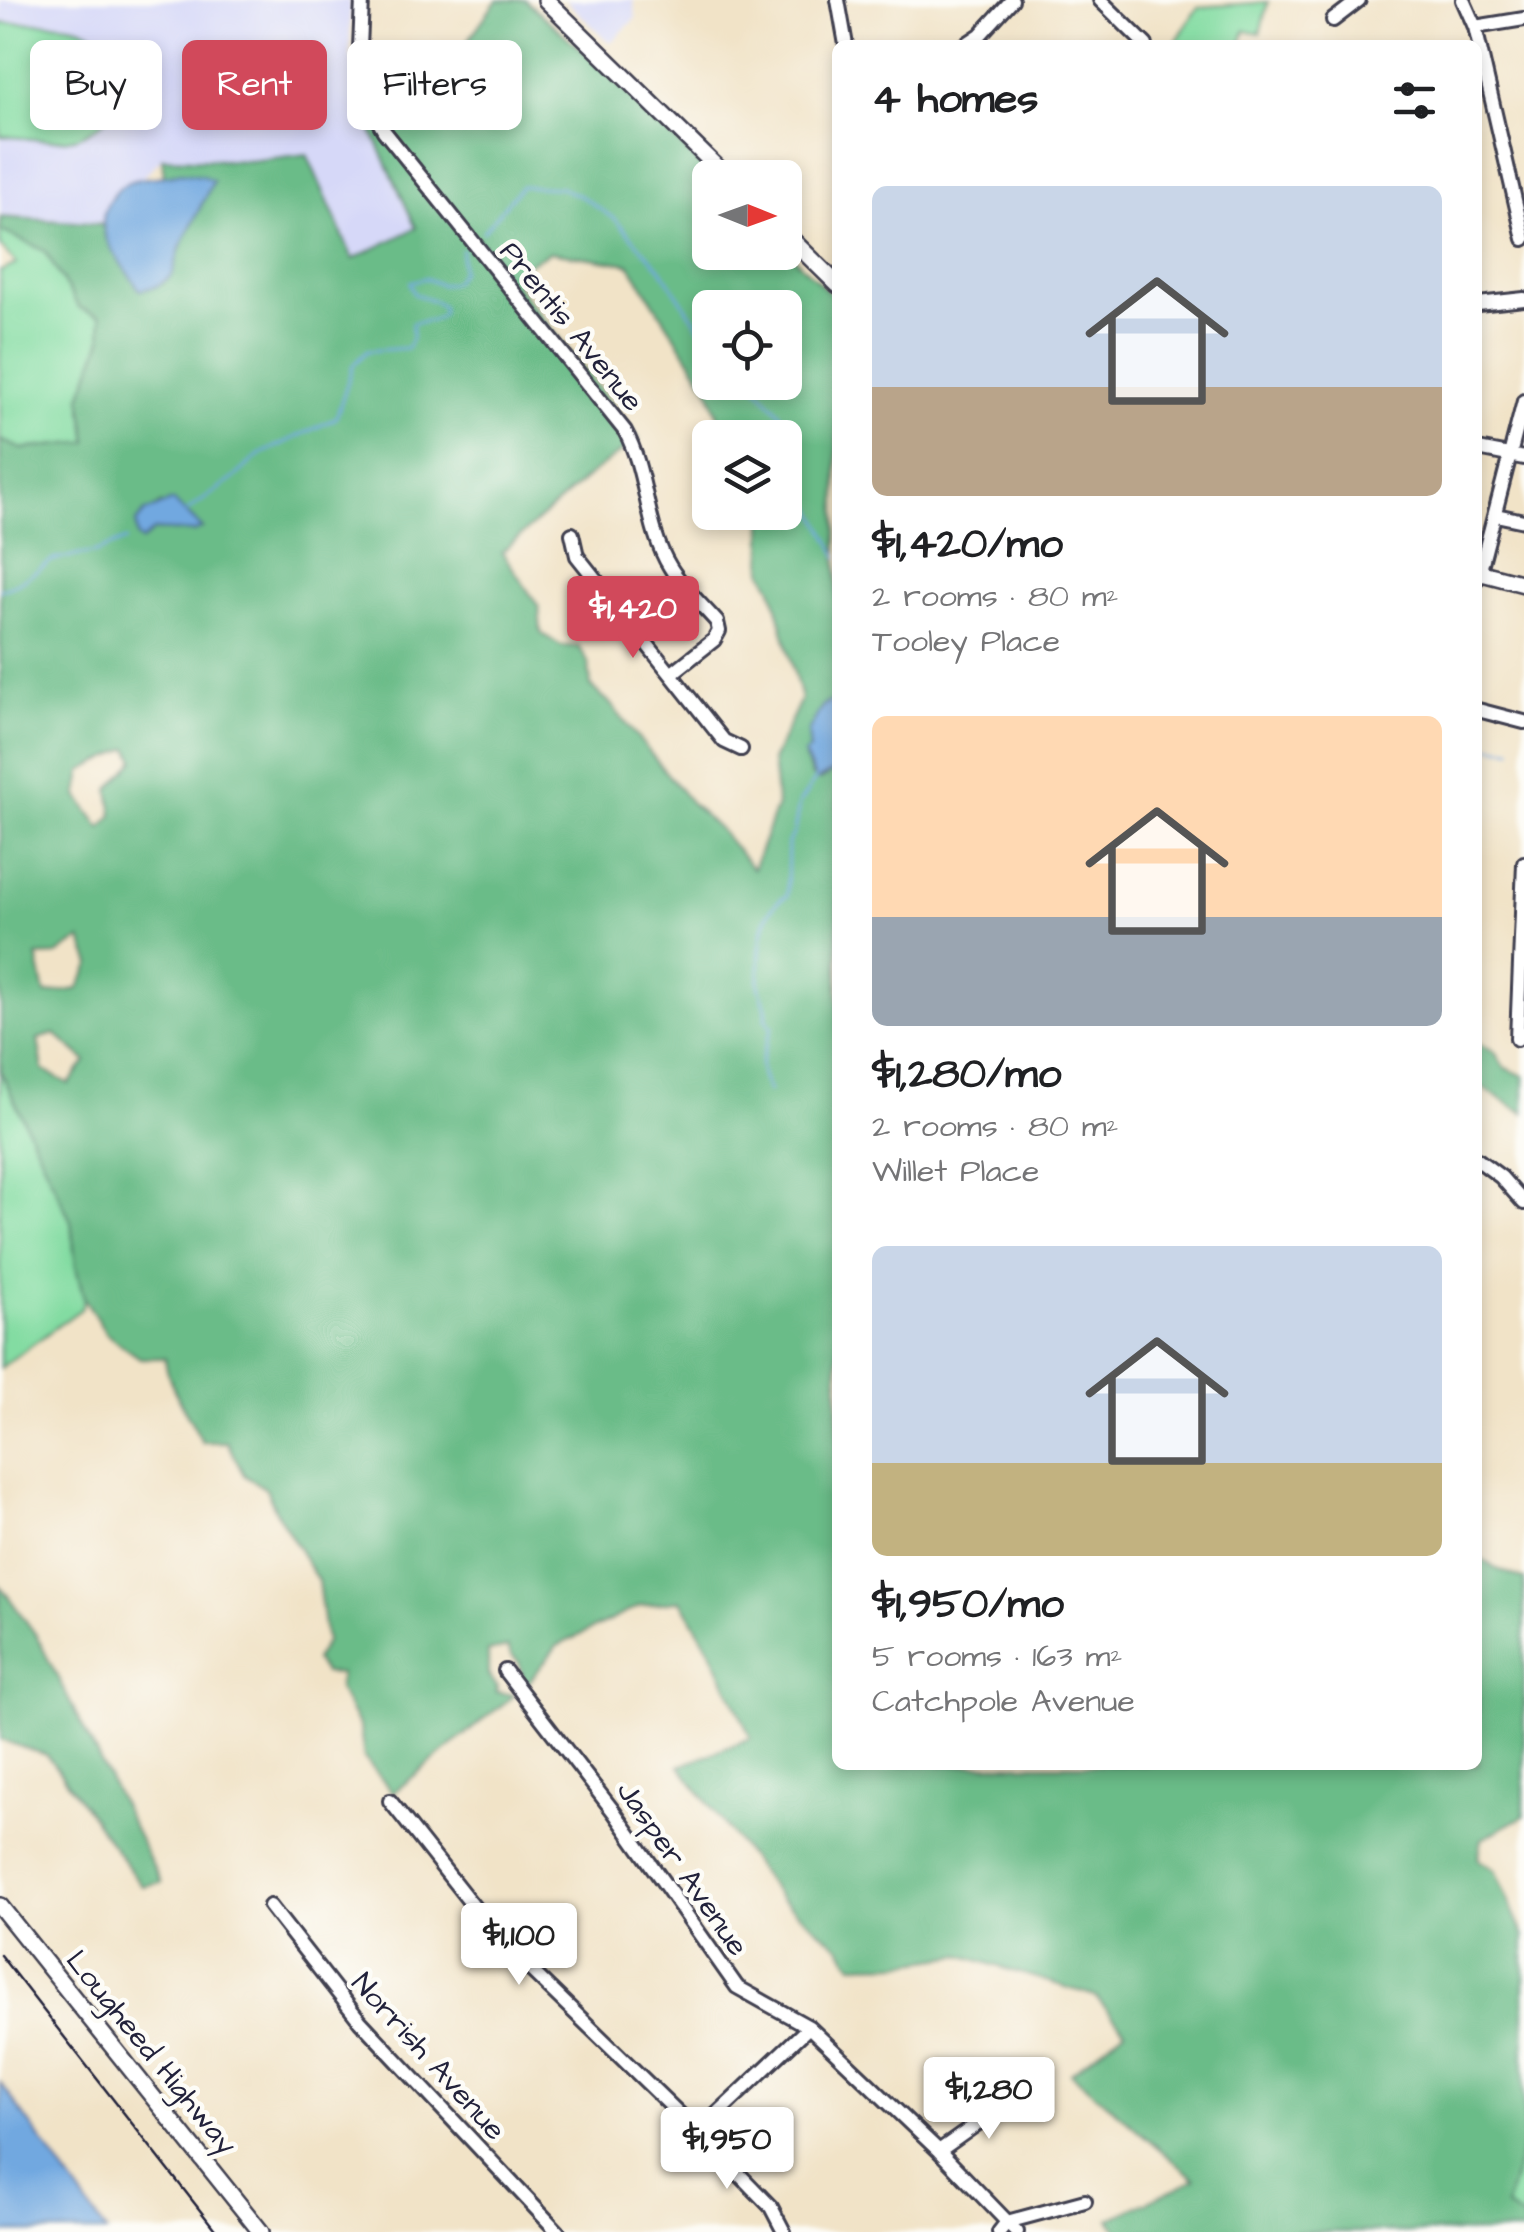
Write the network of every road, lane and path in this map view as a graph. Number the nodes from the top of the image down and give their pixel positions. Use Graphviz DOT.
graph roads {
  1 [pos="362,0"];
  2 [pos="546,0"];
  3 [pos="838,0"];
  4 [pos="1012,0"];
  5 [pos="1100,0"];
  6 [pos="1360,0"];
  7 [pos="1462,0"];
  8 [pos="1524,19"];
  9 [pos="1333,20"];
  10 [pos="1475,27"];
  11 [pos="845,40"];
  12 [pos="984,40"];
  13 [pos="1141,40"];
  14 [pos="1478,40"];
  15 [pos="1482,57"];
  16 [pos="710,160"];
  17 [pos="1524,239"];
  18 [pos="802,250"];
  19 [pos="832,279"];
  20 [pos="1524,299"];
  21 [pos="1482,304"];
  22 [pos="1524,401"];
  23 [pos="1482,449"];
  24 [pos="1517,457"];
  25 [pos="1496,515"];
  26 [pos="1524,521"];
  27 [pos="572,534"];
  28 [pos="1482,561"];
  29 [pos="1482,575"];
  30 [pos="1524,584"];
  31 [pos="671,674"];
  32 [pos="1482,711"];
  33 [pos="1524,722"];
  34 [pos="741,749"];
  35 [pos="1524,863"];
  36 [pos="1518,1039"];
  37 [pos="1482,1163"];
  38 [pos="1524,1203"];
  39 [pos="505,1672"];
  40 [pos="390,1801"];
  41 [pos="0,1906"];
  42 [pos="270,1906"];
  43 [pos="809,2026"];
  44 [pos="1015,2098"];
  45 [pos="698,2132"];
  46 [pos="939,2151"];
  47 [pos="1085,2201"];
  48 [pos="1008,2229"];
  49 [pos="260,2232"];
  50 [pos="558,2232"];
  51 [pos="784,2232"];
  1 -- 31 [label="street, Prentis Avenue"];
  2 -- 16 [label="main road"];
  3 -- 11 [label="street"];
  4 -- 12 [label="street"];
  5 -- 13 [label="street"];
  6 -- 9 [label="street"];
  7 -- 10 [label="street"];
  8 -- 10 [label="street"];
  10 -- 14 [label="street"];
  15 -- 17 [label="street"];
  18 -- 19 [label="main road"];
  20 -- 21 [label="street"];
  22 -- 24 [label="street"];
  23 -- 24 [label="street"];
  24 -- 25 [label="street"];
  25 -- 26 [label="street"];
  25 -- 28 [label="street"];
  27 -- 31 [label="street"];
  29 -- 30 [label="main road"];
  31 -- 34 [label="street"];
  32 -- 33 [label="street"];
  35 -- 36 [label="street"];
  37 -- 38 [label="street"];
  39 -- 43 [label="street, Jasper Avenue"];
  40 -- 45 [label="street"];
  41 -- 49 [label="main road, Lougheed Highway"];
  42 -- 50 [label="street, Norrish Avenue"];
  43 -- 45 [label="street"];
  43 -- 46 [label="street, Jasper Avenue"];
  44 -- 46 [label="street"];
  45 -- 51 [label="street"];
  46 -- 48 [label="street, Jasper Avenue"];
  47 -- 48 [label="street"];
}
